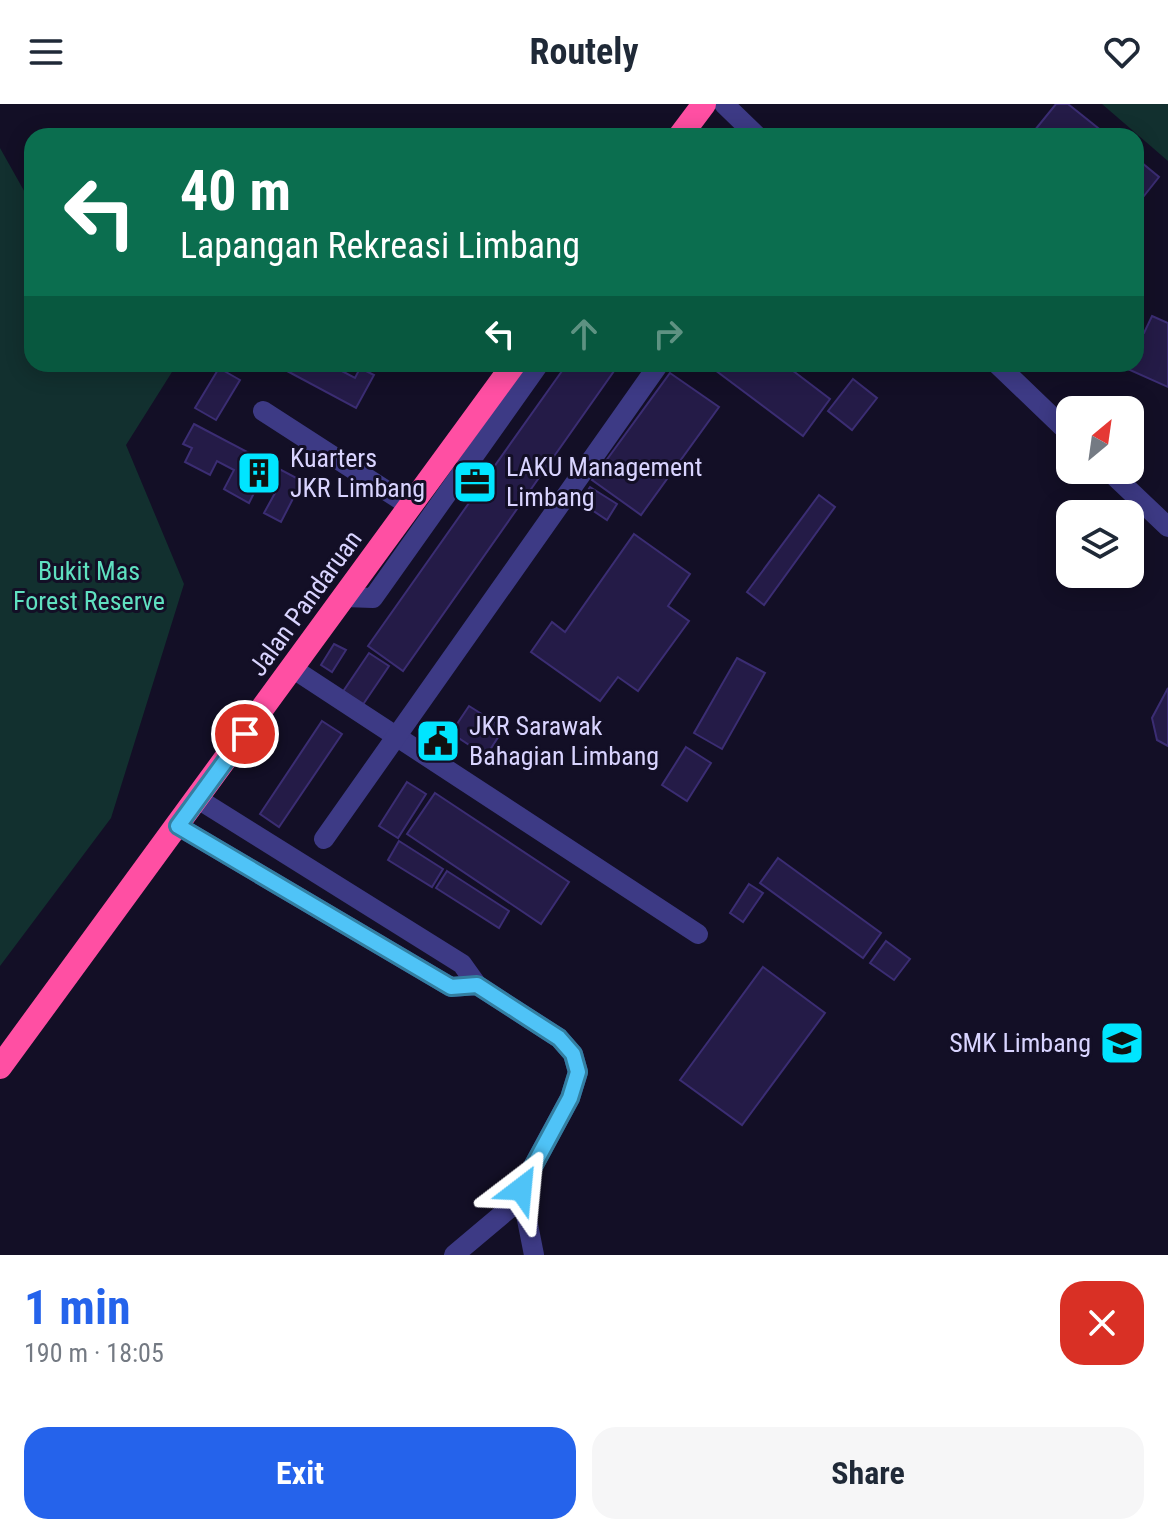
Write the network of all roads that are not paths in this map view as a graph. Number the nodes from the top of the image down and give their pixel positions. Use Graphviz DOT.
graph roads {
  1 [pos="704,104"];
  2 [pos="724,104"];
  3 [pos="686,128"];
  4 [pos="749,128"];
  5 [pos="508,372"];
  6 [pos="533,372"];
  7 [pos="653,372"];
  8 [pos="1005,372"];
  9 [pos="263,411"];
  10 [pos="1056,421"];
  11 [pos="1123,484"];
  12 [pos="410,506"];
  13 [pos="1168,527"];
  14 [pos="344,597"];
  15 [pos="292,668"];
  16 [pos="396,737"];
  17 [pos="198,799"];
  18 [pos="178,826"];
  19 [pos="324,839"];
  20 [pos="698,934"];
  21 [pos="477,985"];
  22 [pos="0,1067"];
  23 [pos="521,1189"];
  24 [pos="454,1255"];
  25 [pos="534,1255"];
  1 -- 3 [label="highway"];
  2 -- 4 [label="street"];
  5 -- 12 [label="highway, Jalan Pandaruan"];
  6 -- 14 [label="street"];
  7 -- 16 [label="street"];
  8 -- 10 [label="street"];
  9 -- 12 [label="street"];
  11 -- 13 [label="street"];
  12 -- 14 [label="highway, Jalan Pandaruan"];
  14 -- 15 [label="highway, Jalan Pandaruan"];
  15 -- 16 [label="street"];
  15 -- 17 [label="highway, Jalan Pandaruan"];
  16 -- 19 [label="street"];
  16 -- 20 [label="street"];
  17 -- 18 [label="highway, Jalan Pandaruan"];
  17 -- 21 [label="street"];
  18 -- 21 [label="street"];
  18 -- 22 [label="highway, Jalan Pandaruan"];
  21 -- 23 [label="street"];
  23 -- 24 [label="street"];
  23 -- 25 [label="street"];
}
